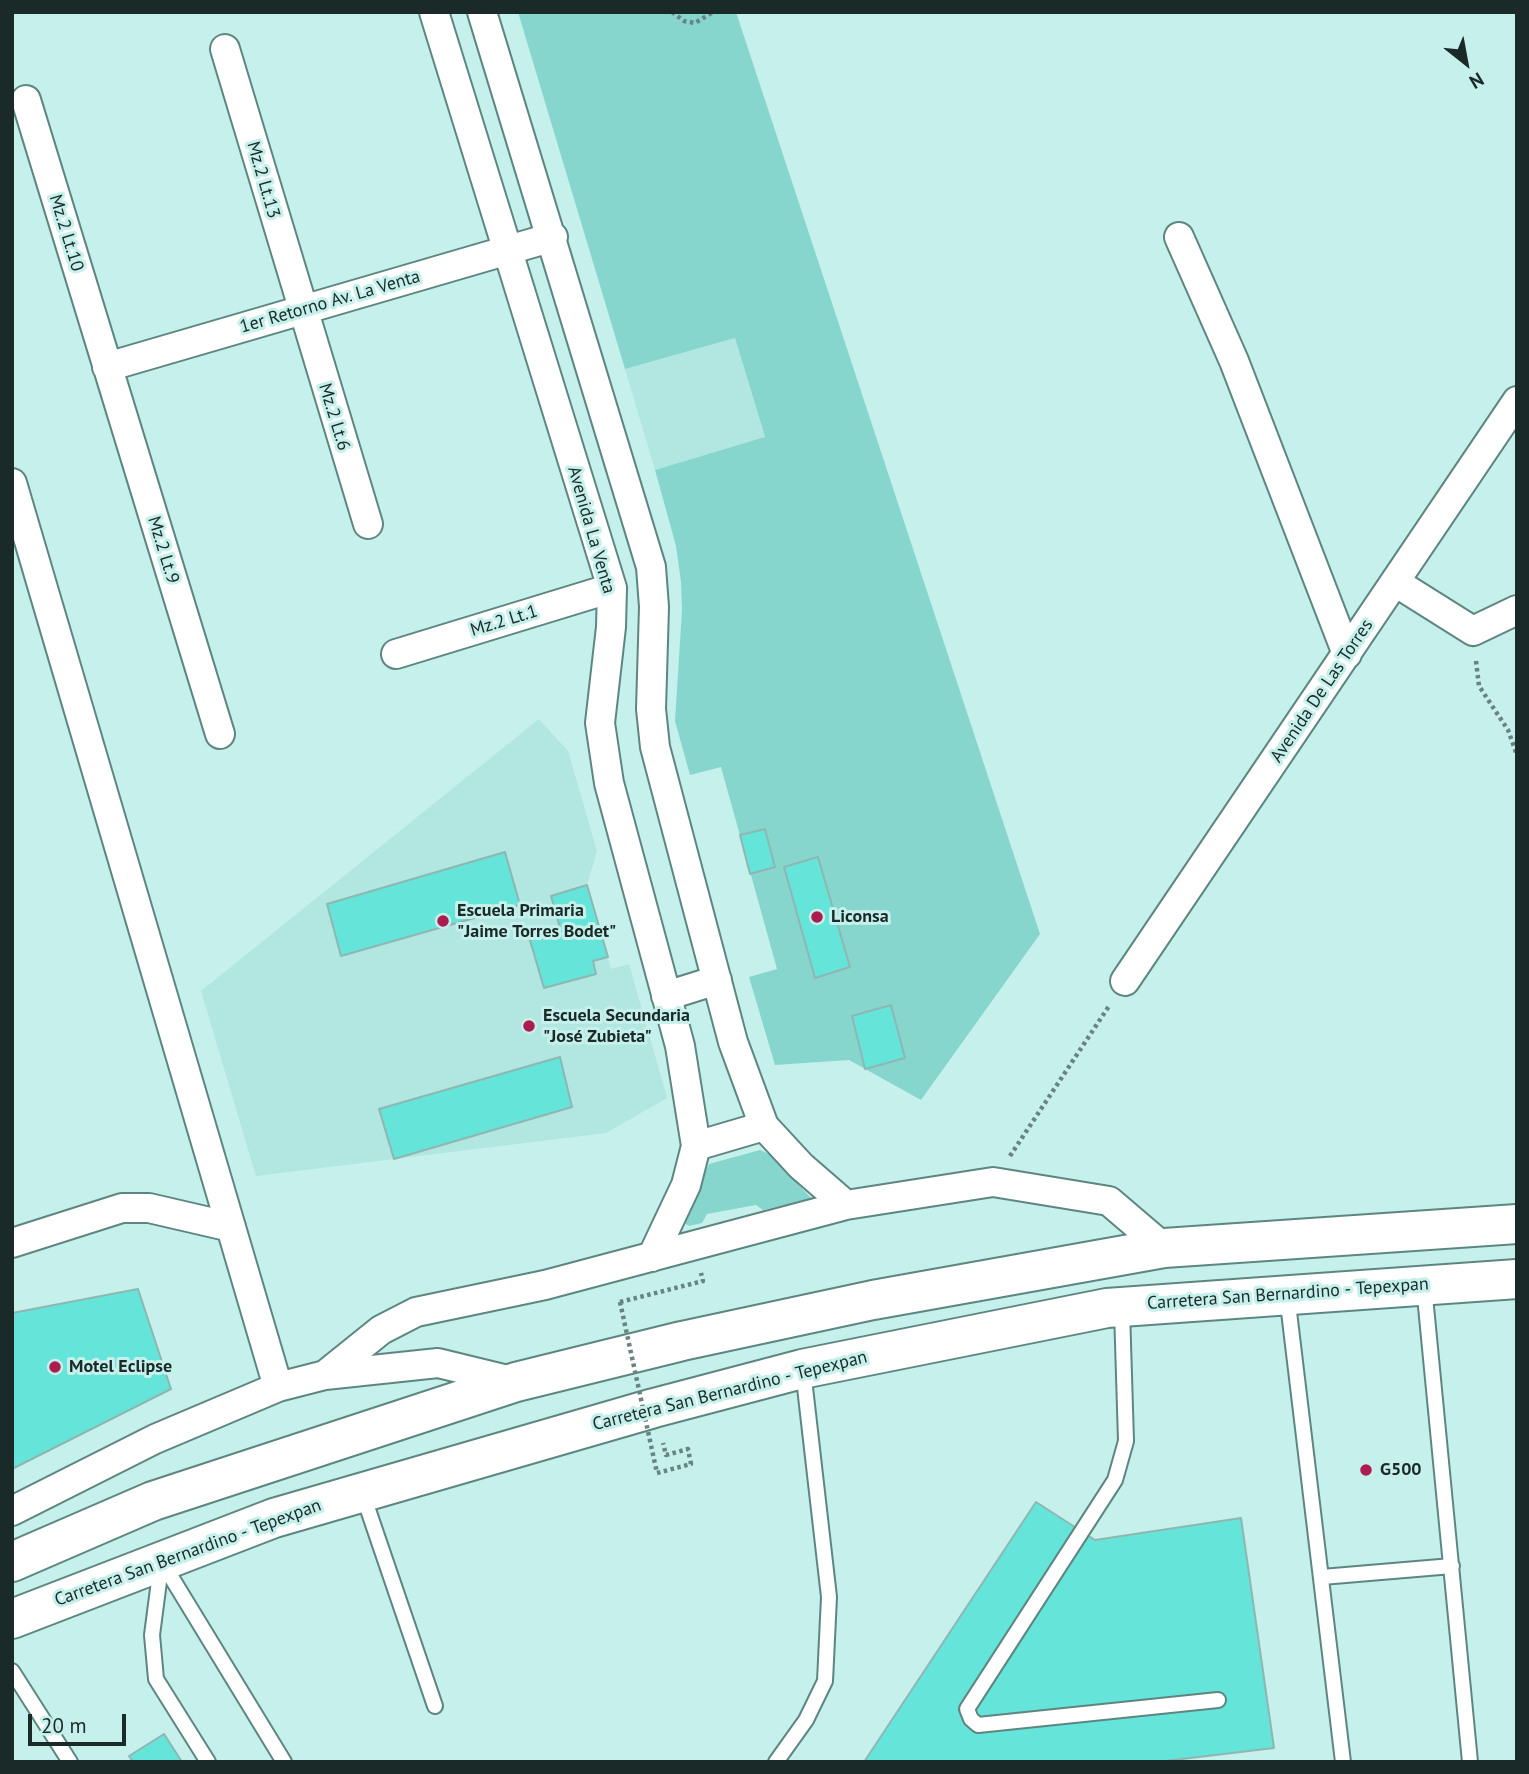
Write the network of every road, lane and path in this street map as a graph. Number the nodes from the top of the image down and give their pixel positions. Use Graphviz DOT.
graph roads {
  1 [pos="433,12"];
  2 [pos="482,12"];
  3 [pos="672,12"];
  4 [pos="713,12"];
  5 [pos="225,49"];
  6 [pos="26,100"];
  7 [pos="553,237"];
  8 [pos="1179,237"];
  9 [pos="506,251"];
  10 [pos="301,310"];
  11 [pos="107,367"];
  12 [pos="1517,401"];
  13 [pos="12,483"];
  14 [pos="368,524"];
  15 [pos="1395,582"];
  16 [pos="612,589"];
  17 [pos="1517,610"];
  18 [pos="1473,631"];
  19 [pos="396,654"];
  20 [pos="1347,654"];
  21 [pos="219,734"];
  22 [pos="1517,755"];
  23 [pos="717,980"];
  24 [pos="1125,981"];
  25 [pos="666,996"];
  26 [pos="764,1126"];
  27 [pos="696,1146"];
  28 [pos="993,1182"];
  29 [pos="846,1205"];
  30 [pos="1517,1224"];
  31 [pos="231,1227"];
  32 [pos="12,1243"];
  33 [pos="1164,1248"];
  34 [pos="652,1257"];
  35 [pos="1517,1279"];
  36 [pos="703,1281"];
  37 [pos="1424,1283"];
  38 [pos="1286,1294"];
  39 [pos="1122,1307"];
  40 [pos="802,1369"];
  41 [pos="325,1375"];
  42 [pos="516,1382"];
  43 [pos="278,1387"];
  44 [pos="666,1455"];
  45 [pos="362,1491"];
  46 [pos="12,1511"];
  47 [pos="161,1561"];
  48 [pos="12,1562"];
  49 [pos="1452,1566"];
  50 [pos="1322,1577"];
  51 [pos="12,1619"];
  52 [pos="12,1671"];
  53 [pos="1218,1699"];
  54 [pos="435,1706"];
  55 [pos="70,1762"];
  56 [pos="208,1762"];
  57 [pos="285,1762"];
  58 [pos="776,1762"];
  59 [pos="1343,1762"];
  60 [pos="1470,1762"];
  1 -- 9 [label="street, Avenida La Venta"];
  2 -- 7 [label="street"];
  3 -- 4 [label="path"];
  5 -- 10 [label="street, Mz.2 Lt.13"];
  6 -- 11 [label="street, Mz.2 Lt.10"];
  7 -- 9 [label="street, 1er Retorno Av. La Venta"];
  7 -- 23 [label="street"];
  8 -- 20 [label="street"];
  9 -- 10 [label="street, 1er Retorno Av. La Venta"];
  9 -- 16 [label="street, Avenida La Venta"];
  10 -- 11 [label="street, 1er Retorno Av. La Venta"];
  10 -- 14 [label="street, Mz.2 Lt.6"];
  11 -- 21 [label="street, Mz.2 Lt.9"];
  12 -- 15 [label="street, Avenida De Las Torres"];
  13 -- 31 [label="street"];
  15 -- 18 [label="street"];
  15 -- 20 [label="street, Avenida De Las Torres"];
  16 -- 19 [label="street, Mz.2 Lt.1"];
  16 -- 25 [label="street, Avenida La Venta"];
  17 -- 18 [label="street"];
  18 -- 22 [label="path"];
  20 -- 24 [label="street, Avenida De Las Torres"];
  23 -- 25 [label="street"];
  23 -- 26 [label="street"];
  24 -- 28 [label="path"];
  25 -- 27 [label="street, Avenida La Venta"];
  26 -- 27 [label="street"];
  26 -- 29 [label="street"];
  27 -- 34 [label="street, Avenida La Venta"];
  28 -- 29 [label="street"];
  28 -- 33 [label="street"];
  29 -- 34 [label="street"];
  30 -- 33 [label="highway"];
  31 -- 32 [label="street"];
  31 -- 43 [label="street"];
  33 -- 42 [label="highway"];
  34 -- 41 [label="street"];
  35 -- 37 [label="highway, Carretera San Bernardino - Tepexpan"];
  36 -- 44 [label="path, bridge"];
  37 -- 38 [label="highway, Carretera San Bernardino - Tepexpan"];
  37 -- 49 [label="lane"];
  38 -- 39 [label="highway, Carretera San Bernardino - Tepexpan"];
  38 -- 50 [label="lane"];
  39 -- 40 [label="highway, Carretera San Bernardino - Tepexpan"];
  39 -- 53 [label="lane"];
  40 -- 45 [label="highway, Carretera San Bernardino - Tepexpan"];
  40 -- 58 [label="lane"];
  41 -- 42 [label="street"];
  41 -- 43 [label="street"];
  42 -- 48 [label="highway"];
  43 -- 46 [label="street"];
  45 -- 47 [label="highway, Carretera San Bernardino - Tepexpan"];
  45 -- 54 [label="lane"];
  47 -- 51 [label="highway, Carretera San Bernardino - Tepexpan"];
  47 -- 56 [label="lane"];
  47 -- 57 [label="lane"];
  49 -- 50 [label="lane"];
  49 -- 60 [label="lane"];
  50 -- 59 [label="lane"];
  52 -- 55 [label="lane"];
}
